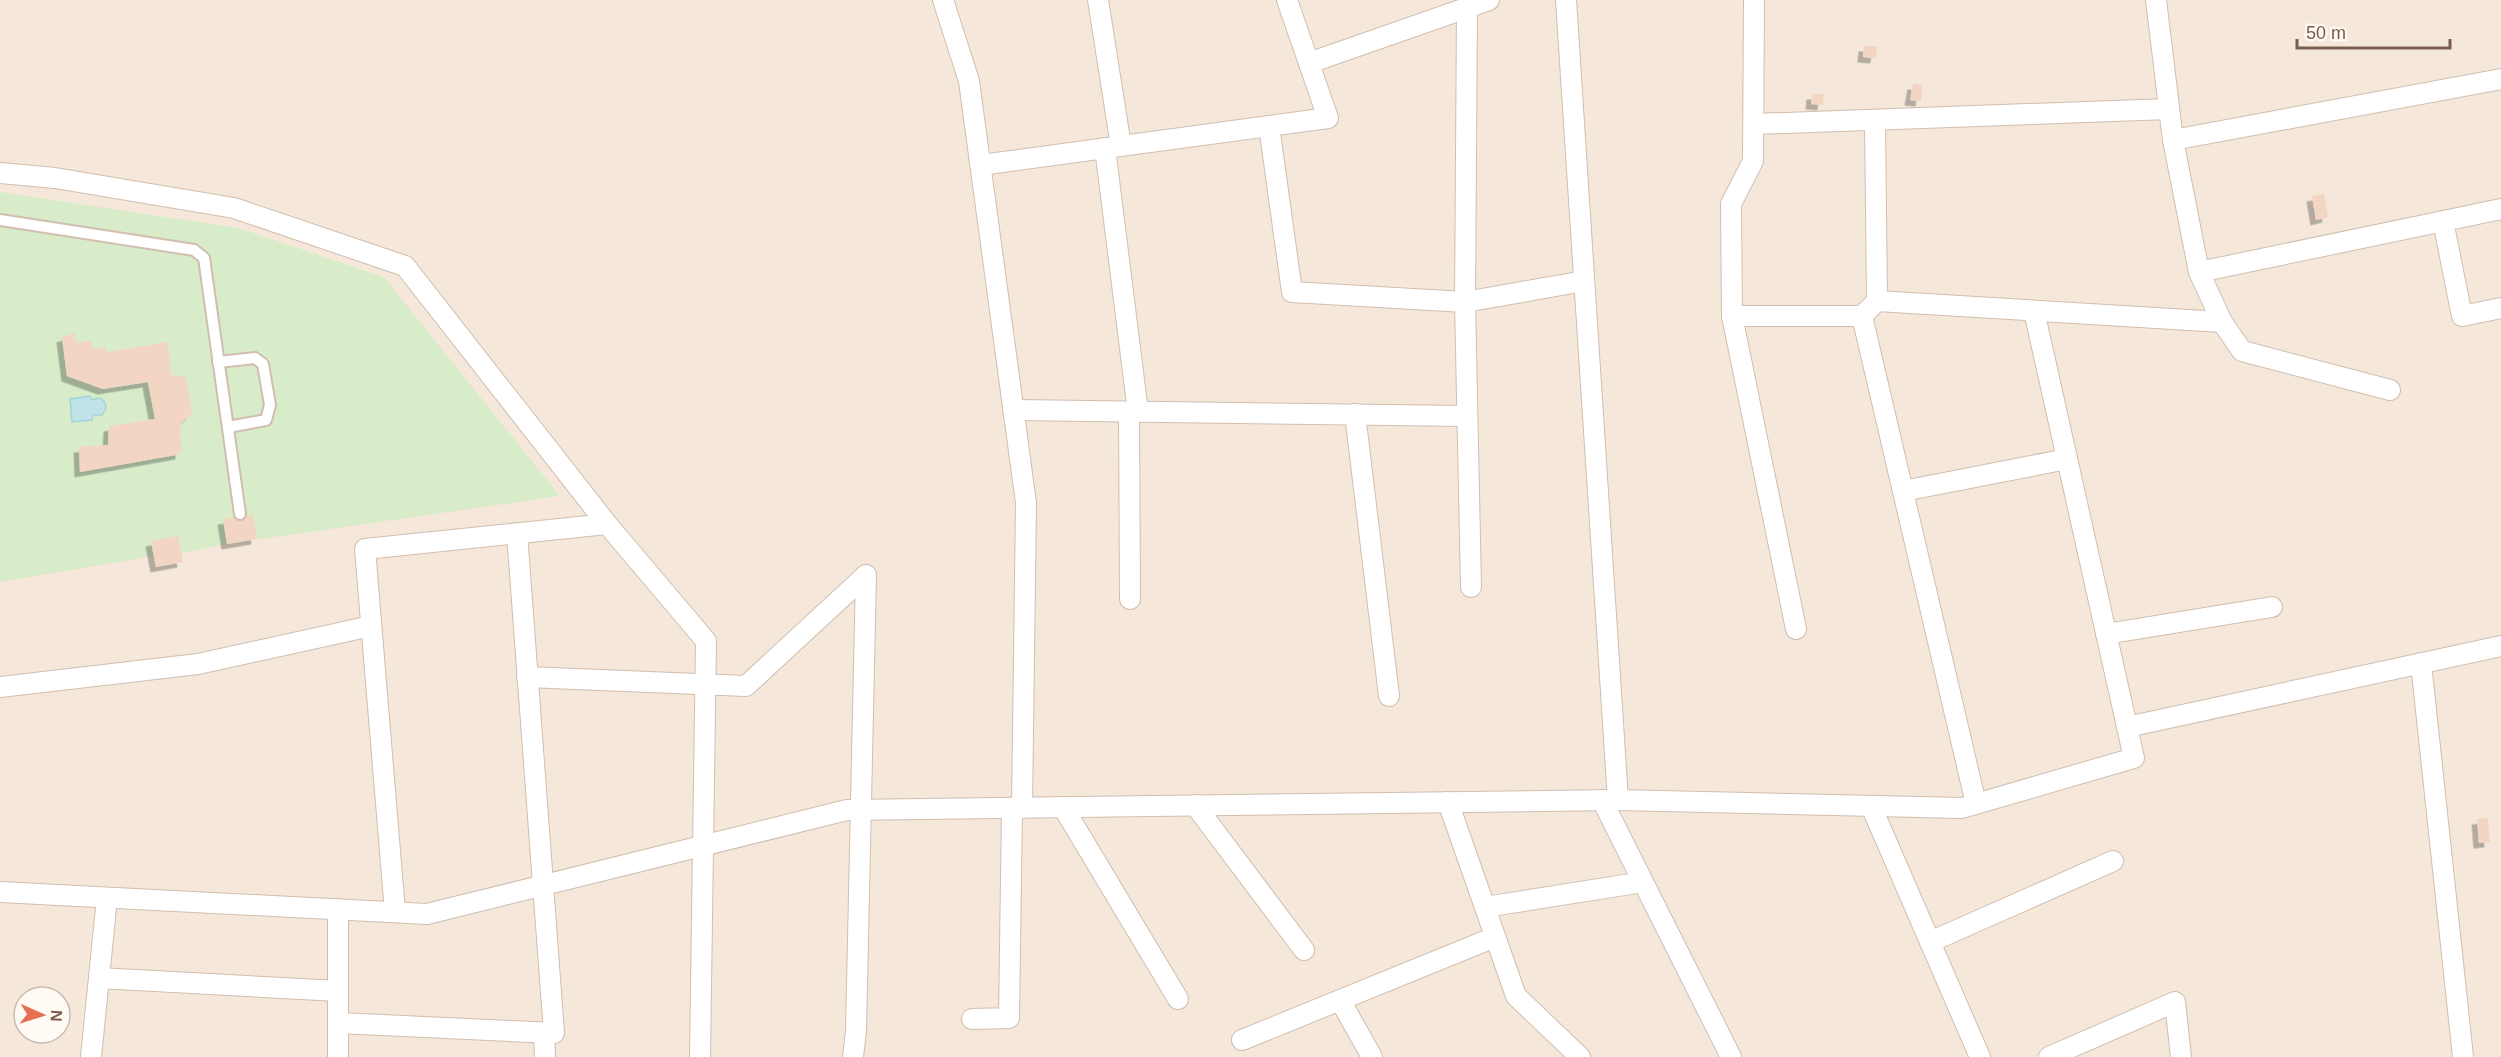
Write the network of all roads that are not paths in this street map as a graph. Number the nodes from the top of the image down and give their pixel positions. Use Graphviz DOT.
graph roads {
  1 [pos="943,0"];
  2 [pos="1098,0"];
  3 [pos="1287,0"];
  4 [pos="1490,0"];
  5 [pos="1566,0"];
  6 [pos="1754,0"];
  7 [pos="2156,0"];
  8 [pos="1467,8"];
  9 [pos="1309,63"];
  10 [pos="2501,79"];
  11 [pos="2169,109"];
  12 [pos="1875,120"];
  13 [pos="1754,124"];
  14 [pos="1269,126"];
  15 [pos="2173,140"];
  16 [pos="1113,147"];
  17 [pos="981,165"];
  18 [pos="0,173"];
  19 [pos="2501,209"];
  20 [pos="0,220"];
  21 [pos="2444,221"];
  22 [pos="2199,272"];
  23 [pos="1584,281"];
  24 [pos="1877,301"];
  25 [pos="1465,302"];
  26 [pos="2501,308"];
  27 [pos="2034,311"];
  28 [pos="1732,316"];
  29 [pos="1862,316"];
  30 [pos="2222,322"];
  31 [pos="218,363"];
  32 [pos="2390,390"];
  33 [pos="1013,410"];
  34 [pos="1134,412"];
  35 [pos="1355,414"];
  36 [pos="1467,416"];
  37 [pos="228,428"];
  38 [pos="2067,459"];
  39 [pos="1903,491"];
  40 [pos="240,514"];
  41 [pos="606,525"];
  42 [pos="517,533"];
  43 [pos="1471,587"];
  44 [pos="1130,600"];
  45 [pos="2272,607"];
  46 [pos="371,626"];
  47 [pos="1796,629"];
  48 [pos="2106,634"];
  49 [pos="2501,646"];
  50 [pos="2421,663"];
  51 [pos="527,677"];
  52 [pos="706,685"];
  53 [pos="0,687"];
  54 [pos="1389,696"];
  55 [pos="2127,727"];
  56 [pos="1610,800"];
  57 [pos="1448,802"];
  58 [pos="1976,804"];
  59 [pos="1195,806"];
  60 [pos="1871,806"];
  61 [pos="1063,807"];
  62 [pos="1017,808"];
  63 [pos="861,810"];
  64 [pos="704,846"];
  65 [pos="2113,861"];
  66 [pos="1643,882"];
  67 [pos="543,885"];
  68 [pos="0,892"];
  69 [pos="107,898"];
  70 [pos="1485,907"];
  71 [pos="338,909"];
  72 [pos="395,912"];
  73 [pos="1495,937"];
  74 [pos="1930,942"];
  75 [pos="1304,950"];
  76 [pos="99,978"];
  77 [pos="338,991"];
  78 [pos="1178,999"];
  79 [pos="1340,1000"];
  80 [pos="972,1018"];
  81 [pos="338,1023"];
  82 [pos="544,1033"];
  83 [pos="1242,1040"];
  84 [pos="91,1057"];
  85 [pos="338,1057"];
  86 [pos="545,1057"];
  87 [pos="700,1057"];
  88 [pos="853,1057"];
  89 [pos="1372,1057"];
  90 [pos="1580,1057"];
  91 [pos="1731,1057"];
  92 [pos="1980,1057"];
  93 [pos="2049,1057"];
  94 [pos="2181,1057"];
  95 [pos="2463,1057"];
  1 -- 17 [label="street"];
  2 -- 16 [label="street"];
  3 -- 9 [label="street"];
  4 -- 8 [label="street"];
  5 -- 23 [label="street"];
  6 -- 13 [label="street"];
  7 -- 11 [label="street"];
  8 -- 9 [label="street"];
  8 -- 25 [label="street"];
  9 -- 14 [label="street"];
  10 -- 15 [label="street"];
  11 -- 12 [label="street"];
  11 -- 15 [label="street"];
  12 -- 13 [label="street"];
  12 -- 24 [label="street"];
  13 -- 28 [label="street"];
  14 -- 16 [label="street"];
  14 -- 25 [label="street"];
  15 -- 22 [label="street"];
  16 -- 17 [label="street"];
  16 -- 34 [label="street"];
  17 -- 33 [label="street"];
  18 -- 41 [label="street"];
  19 -- 21 [label="street"];
  20 -- 31 [label="lane"];
  21 -- 22 [label="street"];
  21 -- 26 [label="street"];
  22 -- 30 [label="street"];
  23 -- 25 [label="street"];
  23 -- 56 [label="street"];
  24 -- 27 [label="street"];
  24 -- 29 [label="street"];
  25 -- 36 [label="street"];
  27 -- 30 [label="street"];
  27 -- 38 [label="street"];
  28 -- 29 [label="street"];
  28 -- 47 [label="street"];
  29 -- 39 [label="street"];
  30 -- 32 [label="street"];
  31 -- 37 [label="lane"];
  31 -- 37 [label="lane"];
  33 -- 34 [label="street"];
  33 -- 62 [label="street"];
  34 -- 35 [label="street"];
  34 -- 44 [label="street"];
  35 -- 36 [label="street"];
  35 -- 54 [label="street"];
  36 -- 43 [label="street"];
  37 -- 40 [label="lane"];
  38 -- 39 [label="street"];
  38 -- 48 [label="street"];
  39 -- 58 [label="street"];
  41 -- 42 [label="street"];
  41 -- 52 [label="street"];
  42 -- 46 [label="street"];
  42 -- 51 [label="street"];
  45 -- 48 [label="street"];
  46 -- 53 [label="street"];
  46 -- 72 [label="street"];
  48 -- 55 [label="street"];
  49 -- 50 [label="street"];
  50 -- 55 [label="street"];
  50 -- 95 [label="street"];
  51 -- 52 [label="street"];
  51 -- 67 [label="street"];
  52 -- 63 [label="street"];
  52 -- 64 [label="street"];
  55 -- 58 [label="street"];
  56 -- 57 [label="street"];
  56 -- 60 [label="street"];
  56 -- 66 [label="street"];
  57 -- 59 [label="street"];
  57 -- 70 [label="street"];
  58 -- 60 [label="street"];
  59 -- 61 [label="street"];
  59 -- 75 [label="street"];
  60 -- 74 [label="street"];
  61 -- 62 [label="street"];
  61 -- 78 [label="street"];
  62 -- 63 [label="street"];
  62 -- 80 [label="street"];
  63 -- 64 [label="street"];
  63 -- 88 [label="street"];
  64 -- 67 [label="street"];
  64 -- 87 [label="street"];
  65 -- 74 [label="street"];
  66 -- 70 [label="street"];
  66 -- 91 [label="street"];
  67 -- 72 [label="street"];
  67 -- 82 [label="street"];
  68 -- 69 [label="street"];
  69 -- 71 [label="street"];
  69 -- 76 [label="street"];
  70 -- 73 [label="street"];
  71 -- 72 [label="street"];
  71 -- 77 [label="street"];
  73 -- 79 [label="street"];
  73 -- 90 [label="street"];
  74 -- 92 [label="street"];
  76 -- 77 [label="street"];
  76 -- 84 [label="street"];
  77 -- 81 [label="street"];
  79 -- 83 [label="street"];
  79 -- 89 [label="street"];
  81 -- 82 [label="street"];
  81 -- 85 [label="street"];
  82 -- 86 [label="street"];
  93 -- 94 [label="street"];
}
